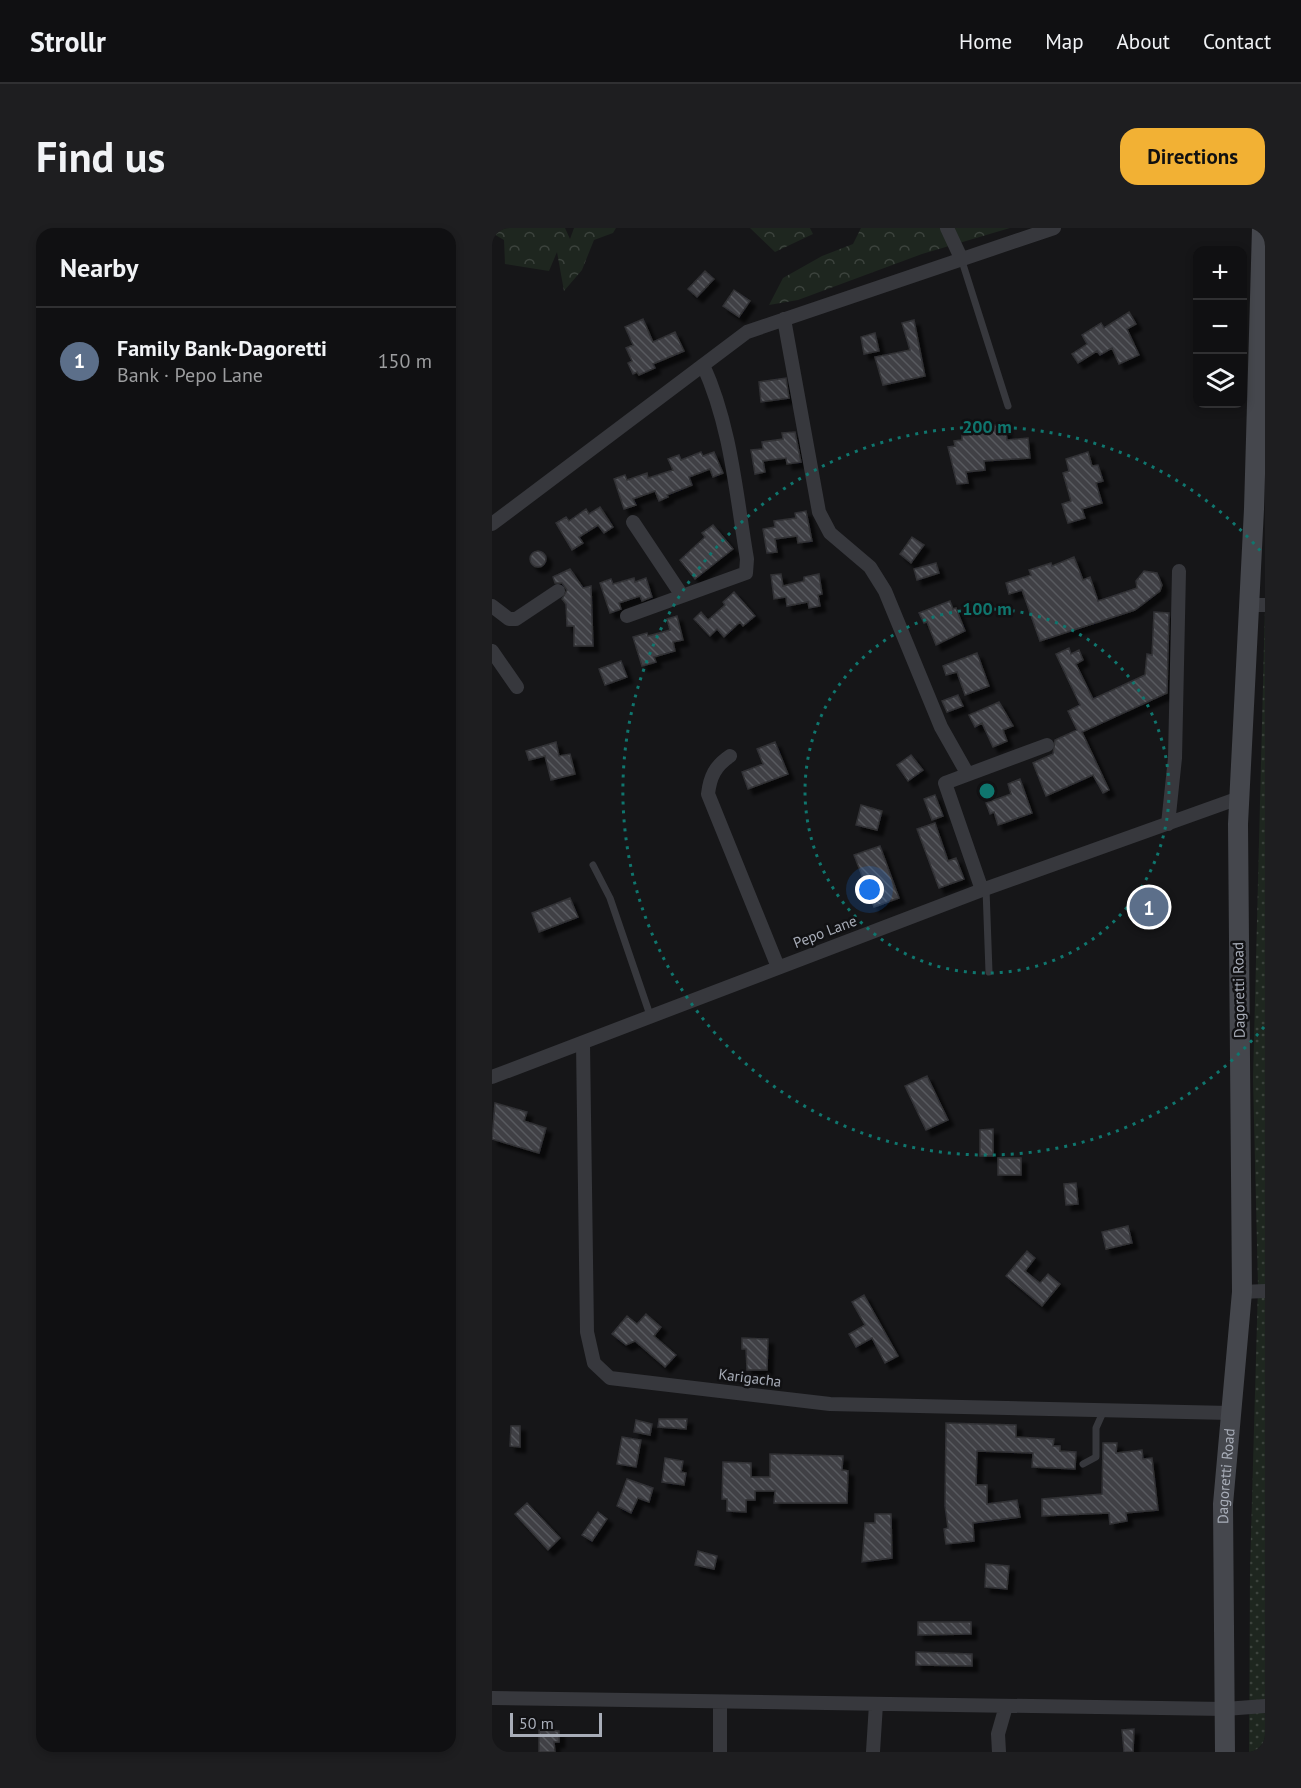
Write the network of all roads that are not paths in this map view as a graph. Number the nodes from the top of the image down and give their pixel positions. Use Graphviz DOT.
graph roads {
  1 [pos="947,228"];
  2 [pos="1054,228"];
  3 [pos="1262,228"];
  4 [pos="961,258"];
  5 [pos="784,319"];
  6 [pos="703,365"];
  7 [pos="1260,405"];
  8 [pos="1008,406"];
  9 [pos="1259,508"];
  10 [pos="633,522"];
  11 [pos="492,524"];
  12 [pos="1179,572"];
  13 [pos="558,591"];
  14 [pos="681,594"];
  15 [pos="1256,605"];
  16 [pos="492,606"];
  17 [pos="627,616"];
  18 [pos="492,651"];
  19 [pos="517,687"];
  20 [pos="1047,745"];
  21 [pos="730,756"];
  22 [pos="967,773"];
  23 [pos="1239,798"];
  24 [pos="1168,824"];
  25 [pos="593,865"];
  26 [pos="984,890"];
  27 [pos="778,967"];
  28 [pos="989,972"];
  29 [pos="650,1015"];
  30 [pos="583,1043"];
  31 [pos="492,1077"];
  32 [pos="1265,1291"];
  33 [pos="1242,1292"];
  34 [pos="1104,1410"];
  35 [pos="1230,1413"];
  36 [pos="1083,1464"];
  37 [pos="492,1698"];
  38 [pos="720,1702"];
  39 [pos="876,1704"];
  40 [pos="1006,1706"];
  41 [pos="1265,1706"];
  42 [pos="1225,1709"];
  43 [pos="720,1752"];
  44 [pos="873,1752"];
  45 [pos="999,1752"];
  46 [pos="1225,1752"];
  1 -- 4 [label="street"];
  2 -- 4 [label="street"];
  3 -- 7 [label="main road, Dagoretti Road"];
  4 -- 5 [label="street"];
  4 -- 8 [label="lane"];
  5 -- 6 [label="street"];
  5 -- 22 [label="street"];
  6 -- 11 [label="street"];
  6 -- 14 [label="street"];
  7 -- 9 [label="main road, Dagoretti Road"];
  9 -- 15 [label="main road, Dagoretti Road"];
  10 -- 14 [label="street"];
  12 -- 24 [label="street"];
  13 -- 16 [label="street"];
  14 -- 17 [label="street"];
  15 -- 23 [label="main road, Dagoretti Road"];
  18 -- 19 [label="street"];
  20 -- 22 [label="street"];
  21 -- 27 [label="street"];
  22 -- 26 [label="street"];
  23 -- 24 [label="street, Pepo Lane"];
  23 -- 33 [label="main road, Dagoretti Road"];
  24 -- 26 [label="street, Pepo Lane"];
  25 -- 29 [label="lane"];
  26 -- 27 [label="street, Pepo Lane"];
  26 -- 28 [label="lane"];
  27 -- 29 [label="street, Pepo Lane"];
  29 -- 30 [label="street, Pepo Lane"];
  30 -- 31 [label="street, Pepo Lane"];
  30 -- 34 [label="street, Karigacha"];
  32 -- 33 [label="street"];
  33 -- 35 [label="main road, Dagoretti Road"];
  34 -- 35 [label="street, Karigacha"];
  34 -- 36 [label="lane"];
  35 -- 42 [label="main road, Dagoretti Road"];
  37 -- 38 [label="street"];
  38 -- 39 [label="street"];
  38 -- 43 [label="street"];
  39 -- 40 [label="street"];
  39 -- 44 [label="street"];
  40 -- 42 [label="street"];
  40 -- 45 [label="street"];
  41 -- 42 [label="street"];
  42 -- 46 [label="main road, Dagoretti Road"];
}
